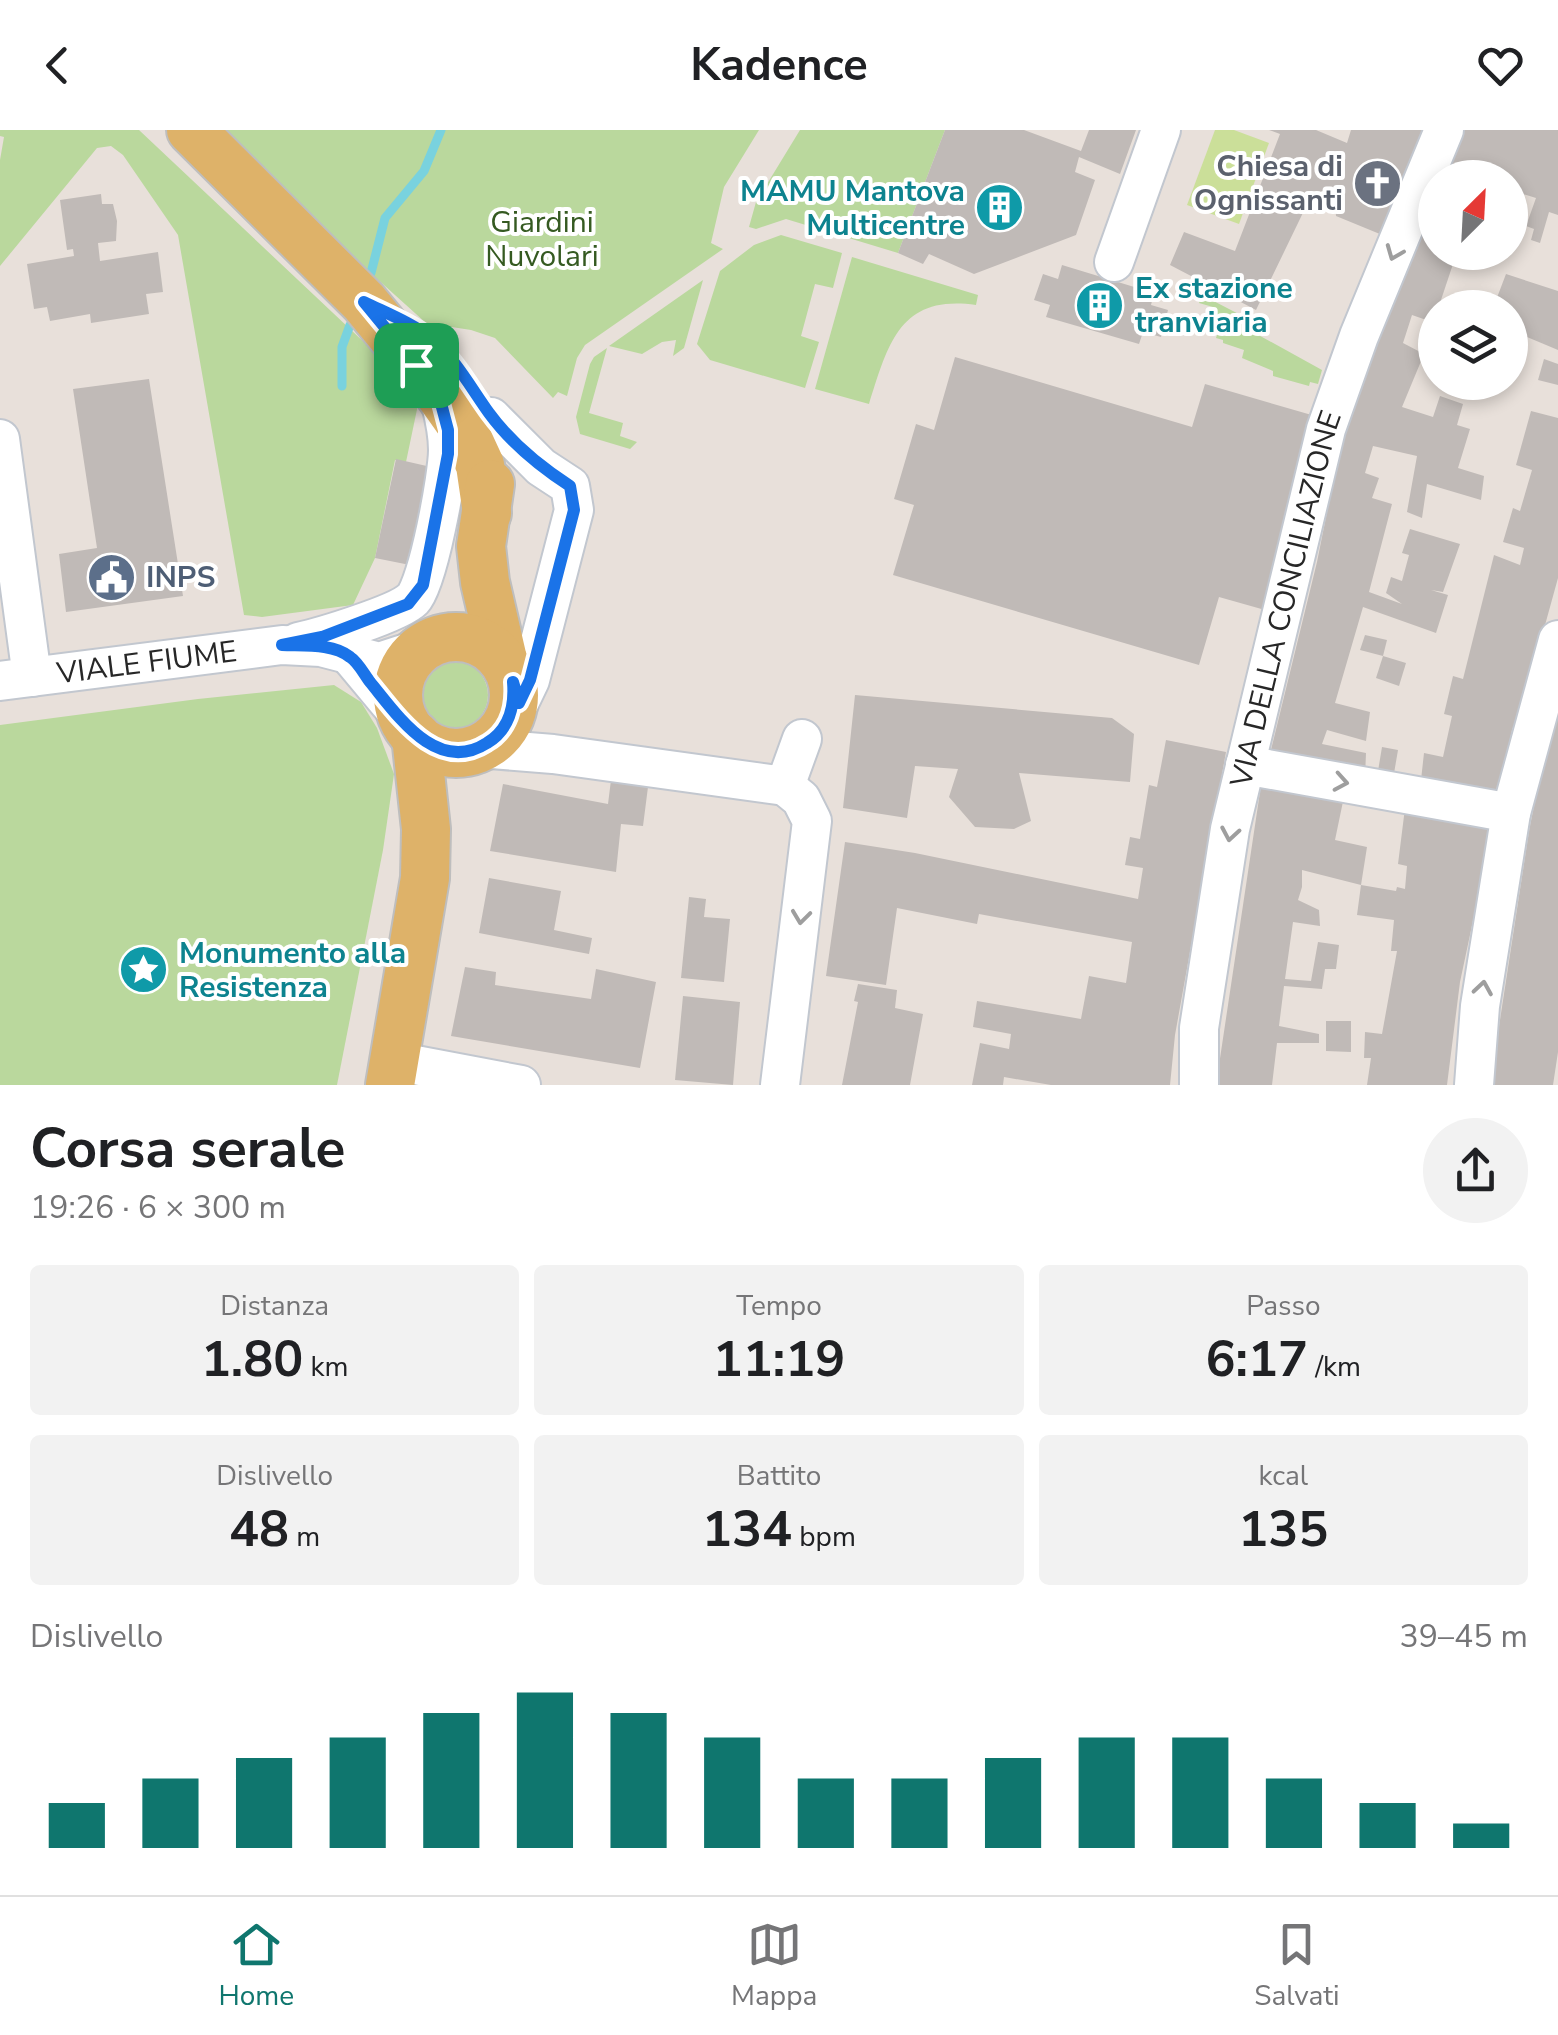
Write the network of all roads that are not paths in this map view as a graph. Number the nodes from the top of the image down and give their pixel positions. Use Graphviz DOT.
graph roads {
  1 [pos="191,130"];
  2 [pos="1161,130"];
  3 [pos="1444,130"];
  4 [pos="1114,262"];
  5 [pos="459,413"];
  6 [pos="0,440"];
  7 [pos="484,530"];
  8 [pos="420,632"];
  9 [pos="1558,640"];
  10 [pos="282,645"];
  11 [pos="350,656"];
  12 [pos="16,679"];
  13 [pos="512,688"];
  14 [pos="411,729"];
  15 [pos="802,738"];
  16 [pos="473,750"];
  17 [pos="594,760"];
  18 [pos="1245,765"];
  19 [pos="785,786"];
  20 [pos="1511,813"];
  21 [pos="424,878"];
  22 [pos="392,1073"];
  23 [pos="521,1085"];
  24 [pos="780,1085"];
  25 [pos="1199,1085"];
  26 [pos="1474,1085"];
  1 -- 5 [label="main road"];
  2 -- 4 [label="street"];
  3 -- 18 [label="street, VIA DELLA CONCILIAZIONE, one-way"];
  5 -- 7 [label="main road"];
  5 -- 8 [label="street"];
  5 -- 13 [label="street"];
  6 -- 12 [label="street"];
  7 -- 8 [label="main road"];
  7 -- 13 [label="main road"];
  8 -- 10 [label="street"];
  8 -- 11 [label="street, VIALE FIUME"];
  8 -- 13 [label="main road"];
  8 -- 14 [label="main road"];
  9 -- 20 [label="street"];
  10 -- 11 [label="street, VIALE FIUME"];
  10 -- 12 [label="street, VIALE FIUME"];
  11 -- 14 [label="street"];
  13 -- 16 [label="main road"];
  13 -- 17 [label="street"];
  14 -- 16 [label="main road"];
  14 -- 21 [label="main road"];
  15 -- 19 [label="street"];
  16 -- 17 [label="street"];
  16 -- 21 [label="main road"];
  17 -- 19 [label="street"];
  18 -- 20 [label="street, one-way"];
  18 -- 25 [label="street, VIA DELLA CONCILIAZIONE, one-way"];
  19 -- 24 [label="street, one-way"];
  26 -- 20 [label="street, one-way"];
  21 -- 22 [label="main road"];
  22 -- 23 [label="street"];
}
